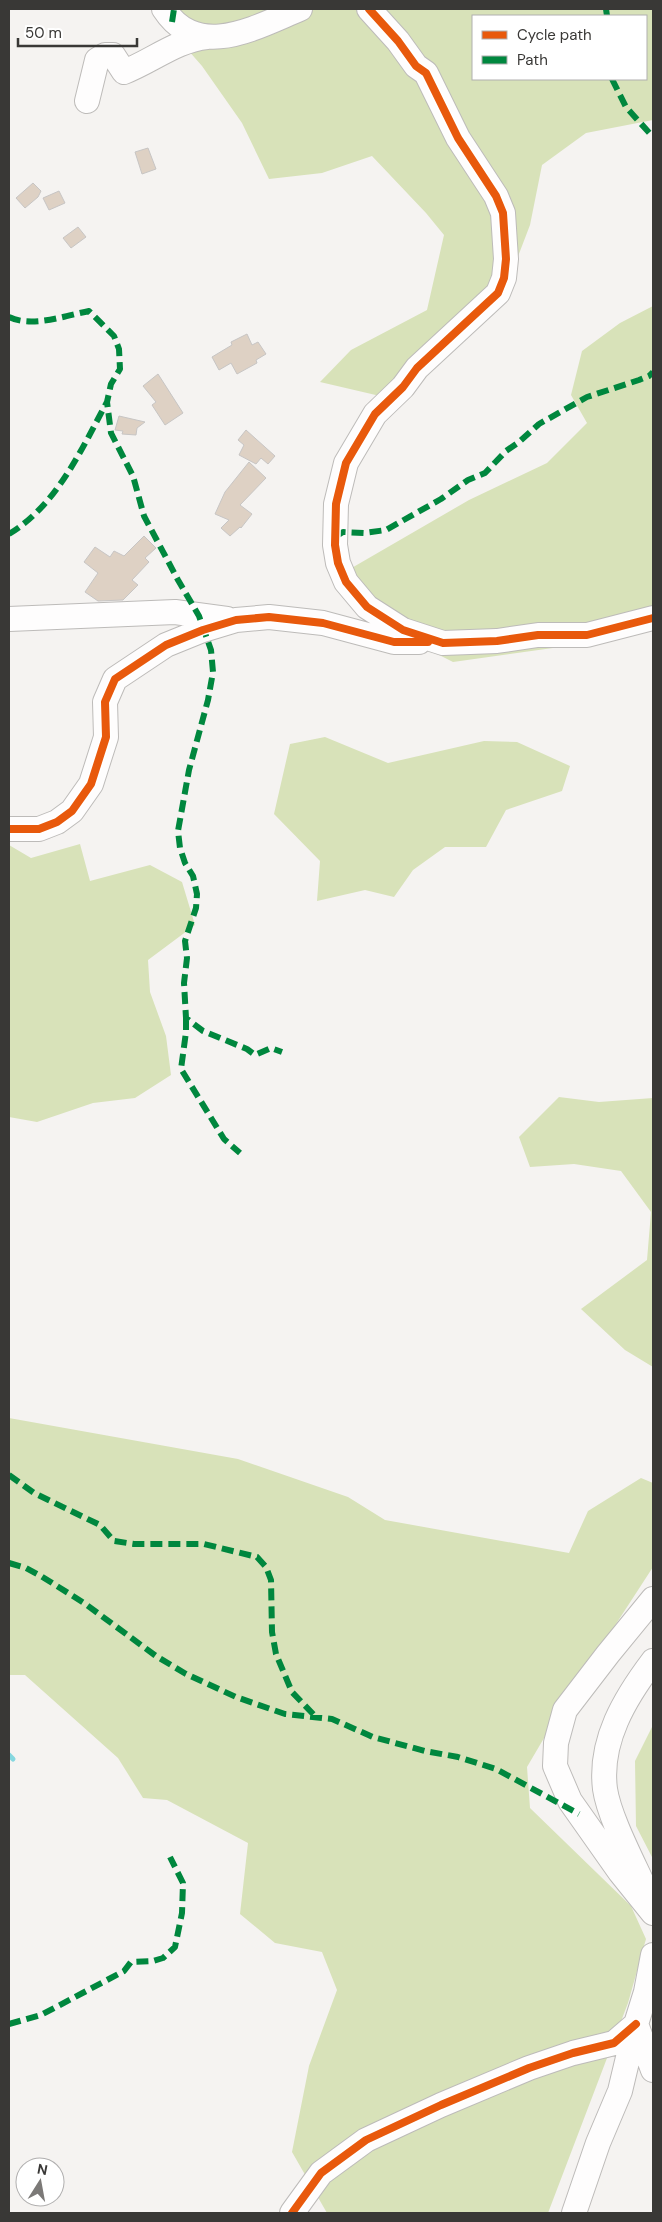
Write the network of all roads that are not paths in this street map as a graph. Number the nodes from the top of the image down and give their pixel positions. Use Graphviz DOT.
graph roads {
  1 [pos="164,9"];
  2 [pos="300,9"];
  3 [pos="369,9"];
  4 [pos="207,37"];
  5 [pos="87,101"];
  6 [pos="653,618"];
  7 [pos="9,619"];
  8 [pos="236,620"];
  9 [pos="443,642"];
  10 [pos="9,829"];
  11 [pos="653,1599"];
  12 [pos="653,1661"];
  13 [pos="653,1906"];
  14 [pos="653,1913"];
  15 [pos="653,1955"];
  16 [pos="636,2024"];
  17 [pos="653,2070"];
  18 [pos="320,2173"];
  19 [pos="274,2213"];
  20 [pos="292,2213"];
  21 [pos="574,2213"];
  1 -- 4 [label="street"];
  2 -- 4 [label="street"];
  3 -- 9 [label="street"];
  4 -- 5 [label="street"];
  6 -- 9 [label="street"];
  7 -- 8 [label="street"];
  8 -- 9 [label="street"];
  8 -- 10 [label="street"];
  11 -- 14 [label="street"];
  12 -- 13 [label="street"];
  15 -- 16 [label="street"];
  16 -- 17 [label="street"];
  16 -- 18 [label="street"];
  16 -- 21 [label="street"];
  18 -- 19 [label="street"];
  18 -- 20 [label="street"];
}
